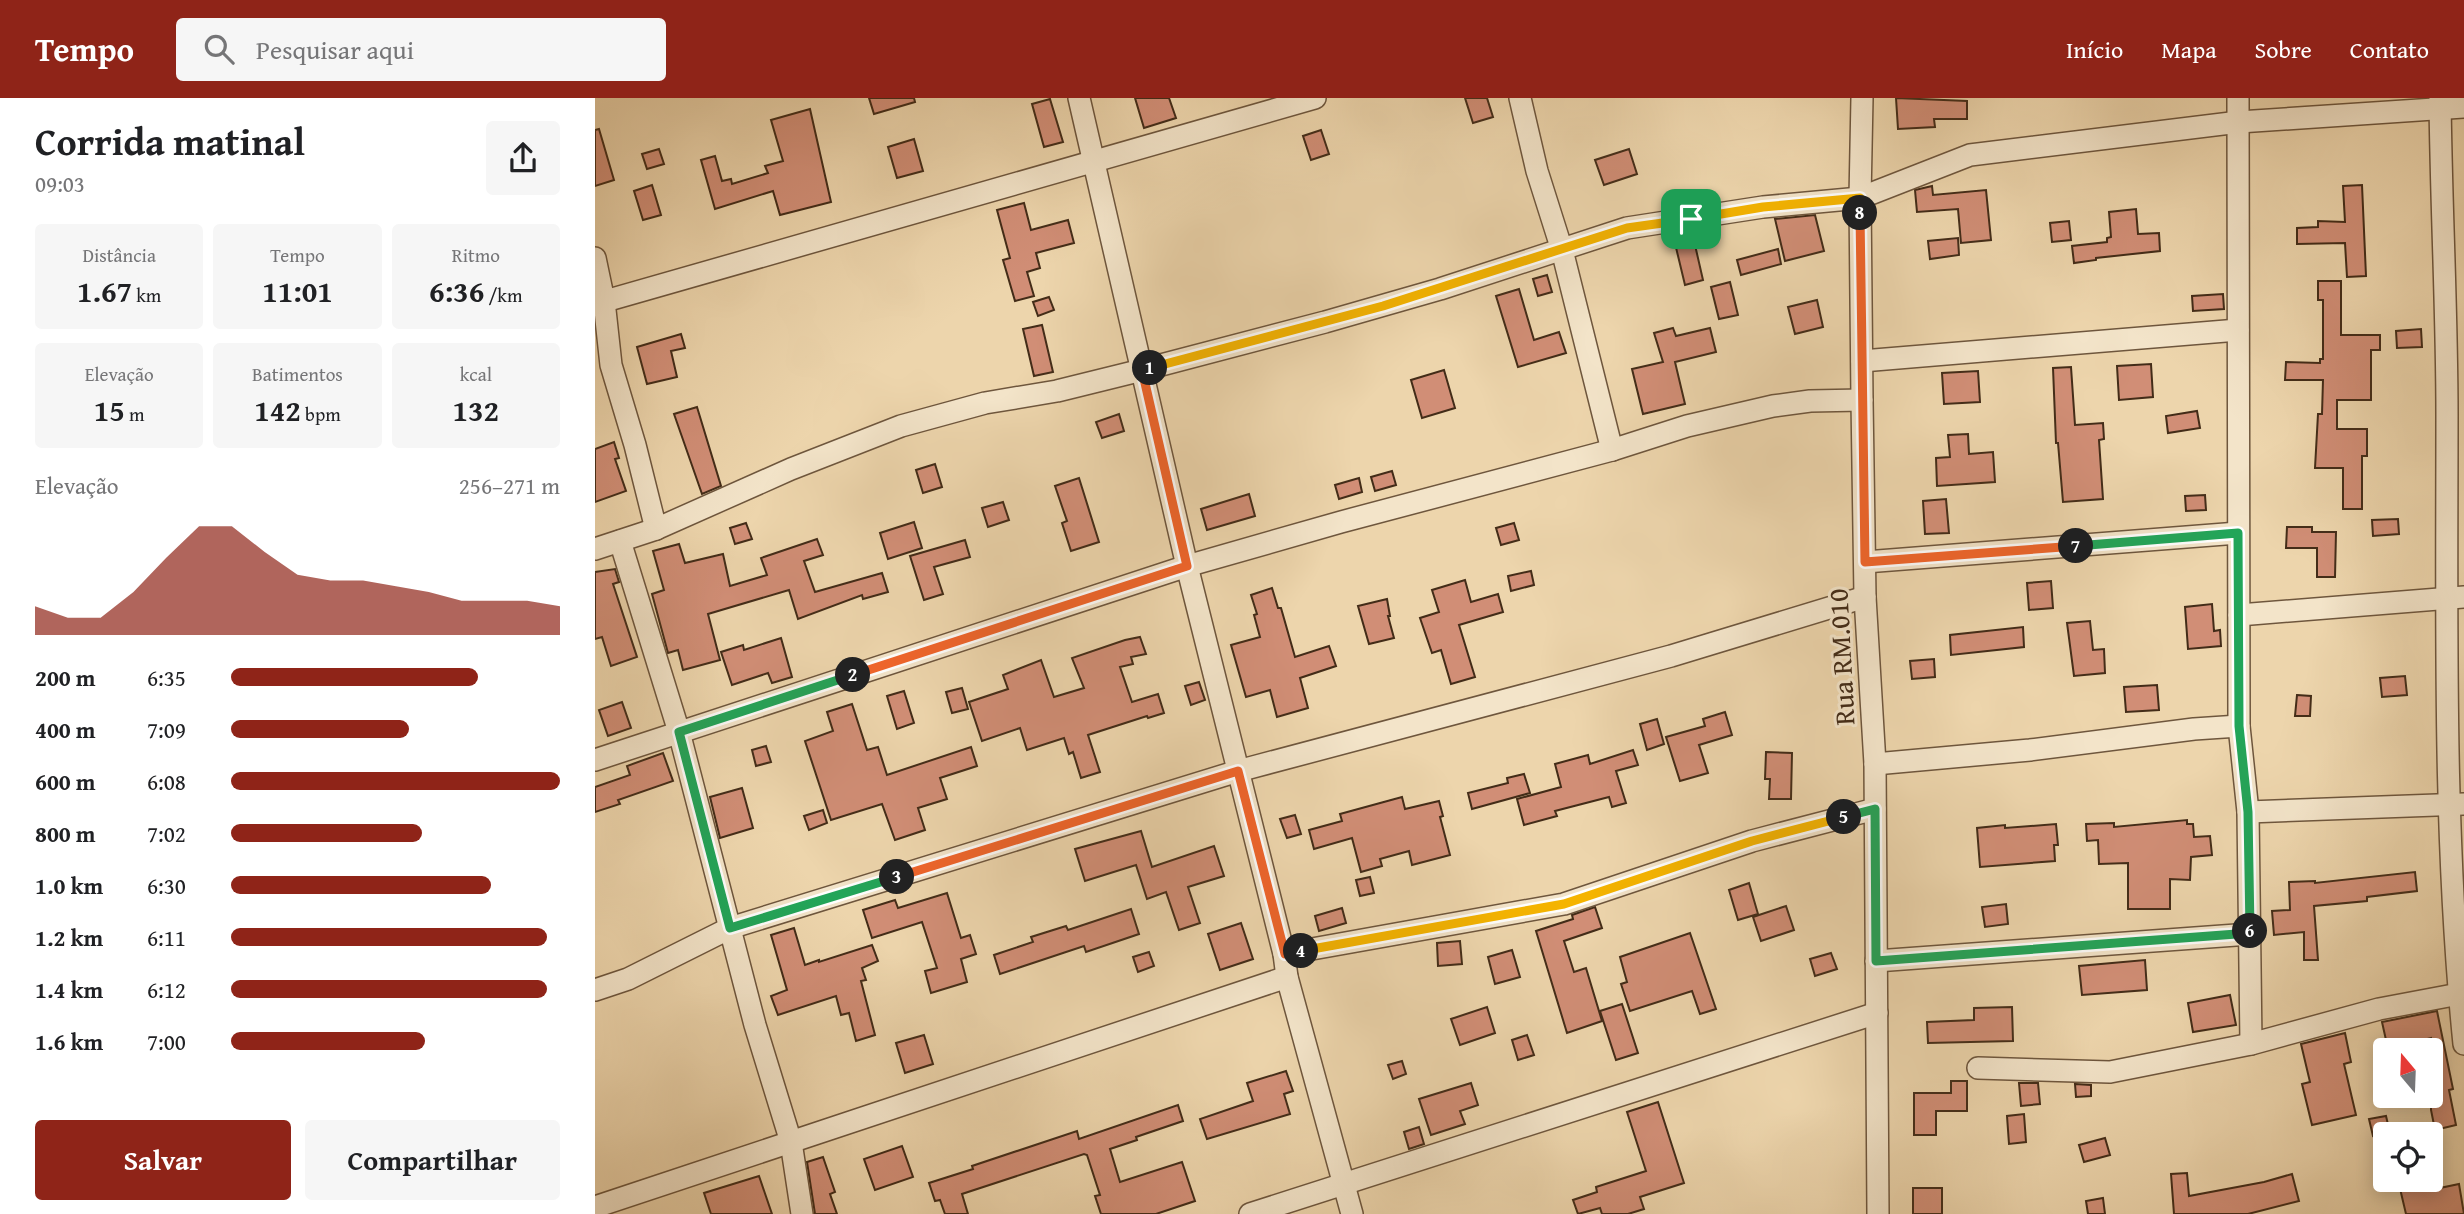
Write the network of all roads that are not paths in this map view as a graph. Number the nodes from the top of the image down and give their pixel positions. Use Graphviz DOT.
graph roads {
  1 [pos="1079,98"];
  2 [pos="1315,98"];
  3 [pos="1520,98"];
  4 [pos="1862,98"];
  5 [pos="2238,98"];
  6 [pos="1292,100"];
  7 [pos="2440,104"];
  8 [pos="2464,107"];
  9 [pos="2239,122"];
  10 [pos="1093,163"];
  11 [pos="1860,198"];
  12 [pos="1562,250"];
  13 [pos="595,258"];
  14 [pos="600,303"];
  15 [pos="2238,330"];
  16 [pos="1861,361"];
  17 [pos="1142,370"];
  18 [pos="1862,400"];
  19 [pos="1612,450"];
  20 [pos="656,529"];
  21 [pos="2238,533"];
  22 [pos="620,541"];
  23 [pos="595,549"];
  24 [pos="1865,562"];
  25 [pos="1187,566"];
  26 [pos="1865,597"];
  27 [pos="2455,597"];
  28 [pos="2239,615"];
  29 [pos="2239,726"];
  30 [pos="679,732"];
  31 [pos="595,760"];
  32 [pos="1875,764"];
  33 [pos="1238,771"];
  34 [pos="2456,805"];
  35 [pos="1875,809"];
  36 [pos="2248,812"];
  37 [pos="730,928"];
  38 [pos="2250,933"];
  39 [pos="1285,954"];
  40 [pos="1876,961"];
  41 [pos="1287,977"];
  42 [pos="595,990"];
  43 [pos="2461,993"];
  44 [pos="1877,1013"];
  45 [pos="2251,1044"];
  46 [pos="2464,1044"];
  47 [pos="1978,1068"];
  48 [pos="791,1142"];
  49 [pos="1343,1185"];
  50 [pos="595,1207"];
  51 [pos="803,1214"];
  52 [pos="1250,1214"];
  53 [pos="1352,1214"];
  54 [pos="1878,1214"];
  1 -- 10 [label="street"];
  2 -- 6 [label="street"];
  3 -- 12 [label="street"];
  4 -- 11 [label="street, Rua RM.010"];
  5 -- 9 [label="street"];
  6 -- 10 [label="street"];
  7 -- 8 [label="street"];
  7 -- 9 [label="street"];
  7 -- 27 [label="street"];
  9 -- 11 [label="street"];
  9 -- 15 [label="street"];
  10 -- 14 [label="street"];
  10 -- 17 [label="street"];
  11 -- 12 [label="street"];
  11 -- 16 [label="street, Rua RM.010"];
  12 -- 17 [label="street"];
  12 -- 19 [label="street"];
  13 -- 14 [label="street"];
  14 -- 20 [label="street"];
  15 -- 16 [label="street"];
  15 -- 21 [label="street"];
  16 -- 18 [label="street, Rua RM.010"];
  17 -- 20 [label="street"];
  17 -- 25 [label="street"];
  18 -- 19 [label="street"];
  18 -- 24 [label="street, Rua RM.010"];
  19 -- 25 [label="street"];
  20 -- 22 [label="street"];
  21 -- 24 [label="street"];
  21 -- 28 [label="street"];
  22 -- 23 [label="street"];
  22 -- 30 [label="street"];
  24 -- 26 [label="street, Rua RM.010"];
  25 -- 30 [label="street"];
  25 -- 33 [label="street"];
  26 -- 32 [label="street, Rua RM.010"];
  26 -- 33 [label="street"];
  27 -- 28 [label="street"];
  27 -- 34 [label="street"];
  28 -- 29 [label="street"];
  29 -- 32 [label="street"];
  29 -- 36 [label="street"];
  30 -- 31 [label="street"];
  30 -- 37 [label="street"];
  32 -- 35 [label="street, Rua RM.010"];
  33 -- 37 [label="street"];
  33 -- 39 [label="street"];
  34 -- 36 [label="street"];
  34 -- 43 [label="street"];
  35 -- 39 [label="street"];
  35 -- 40 [label="street, Rua RM.010"];
  36 -- 38 [label="street"];
  37 -- 42 [label="street"];
  37 -- 48 [label="street"];
  38 -- 40 [label="street"];
  38 -- 45 [label="street"];
  39 -- 41 [label="street"];
  40 -- 44 [label="street, Rua RM.010"];
  41 -- 48 [label="street"];
  41 -- 49 [label="street"];
  43 -- 45 [label="street"];
  43 -- 46 [label="street"];
  44 -- 49 [label="street"];
  44 -- 54 [label="street, Rua RM.010"];
  45 -- 47 [label="street"];
  48 -- 50 [label="street"];
  48 -- 51 [label="street"];
  49 -- 52 [label="street"];
  49 -- 53 [label="street"];
}
